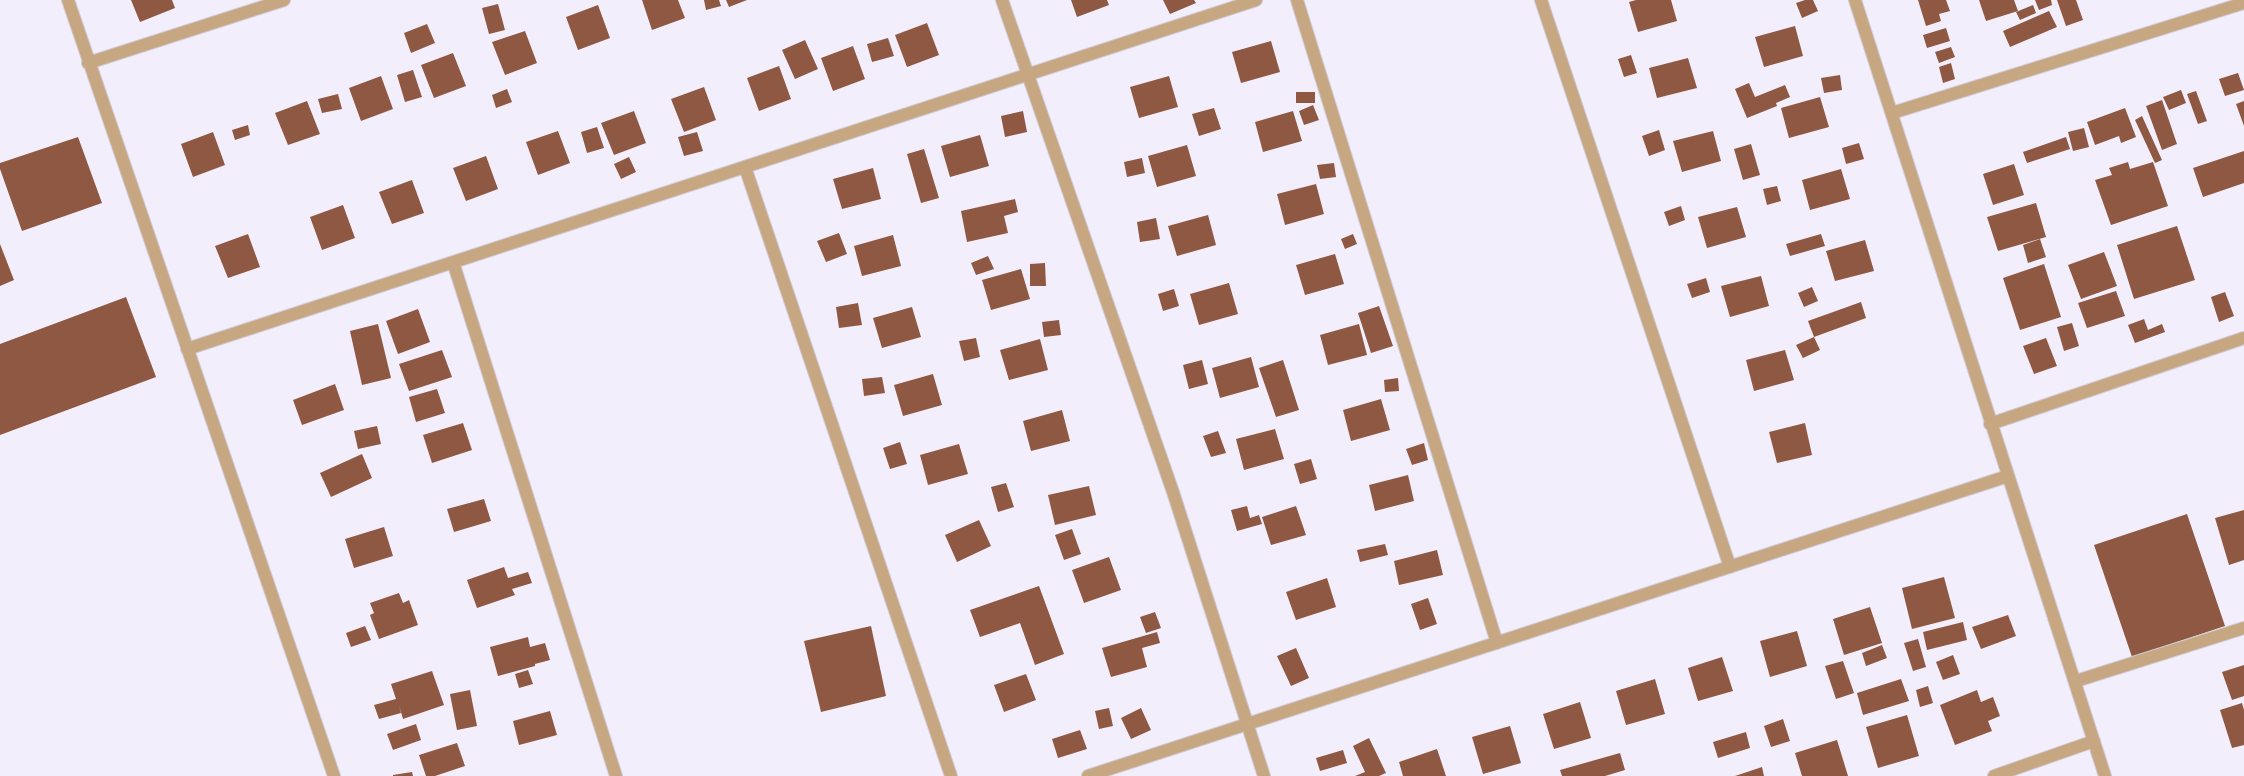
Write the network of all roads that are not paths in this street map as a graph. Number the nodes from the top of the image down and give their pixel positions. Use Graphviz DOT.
graph roads {
  1 [pos="68,0"];
  2 [pos="284,0"];
  3 [pos="1002,0"];
  4 [pos="1256,0"];
  5 [pos="1297,0"];
  6 [pos="1541,0"];
  7 [pos="1855,0"];
  8 [pos="2244,3"];
  9 [pos="88,63"];
  10 [pos="1027,75"];
  11 [pos="1892,114"];
  12 [pos="745,167"];
  13 [pos="453,262"];
  14 [pos="2244,338"];
  15 [pos="187,349"];
  16 [pos="1990,424"];
  17 [pos="2008,476"];
  18 [pos="1730,567"];
  19 [pos="2244,628"];
  20 [pos="1497,643"];
  21 [pos="2076,681"];
  22 [pos="1247,724"];
  23 [pos="2094,741"];
  24 [pos="334,776"];
  25 [pos="616,776"];
  26 [pos="951,776"];
  27 [pos="1088,776"];
  28 [pos="1264,776"];
  29 [pos="1994,776"];
  30 [pos="2105,776"];
  1 -- 9 [label="street"];
  2 -- 9 [label="street"];
  3 -- 10 [label="street"];
  4 -- 10 [label="street"];
  5 -- 20 [label="street"];
  6 -- 18 [label="street"];
  7 -- 11 [label="street"];
  8 -- 11 [label="street"];
  9 -- 15 [label="street"];
  10 -- 12 [label="street"];
  10 -- 22 [label="street"];
  11 -- 16 [label="street"];
  12 -- 13 [label="street"];
  12 -- 26 [label="street"];
  13 -- 15 [label="street"];
  13 -- 25 [label="street"];
  14 -- 16 [label="street"];
  15 -- 24 [label="street"];
  16 -- 17 [label="street"];
  17 -- 18 [label="street"];
  17 -- 21 [label="street"];
  18 -- 20 [label="street"];
  19 -- 21 [label="street"];
  20 -- 22 [label="street"];
  21 -- 23 [label="street"];
  22 -- 27 [label="street"];
  22 -- 28 [label="street"];
  23 -- 29 [label="street"];
  23 -- 30 [label="street"];
}
